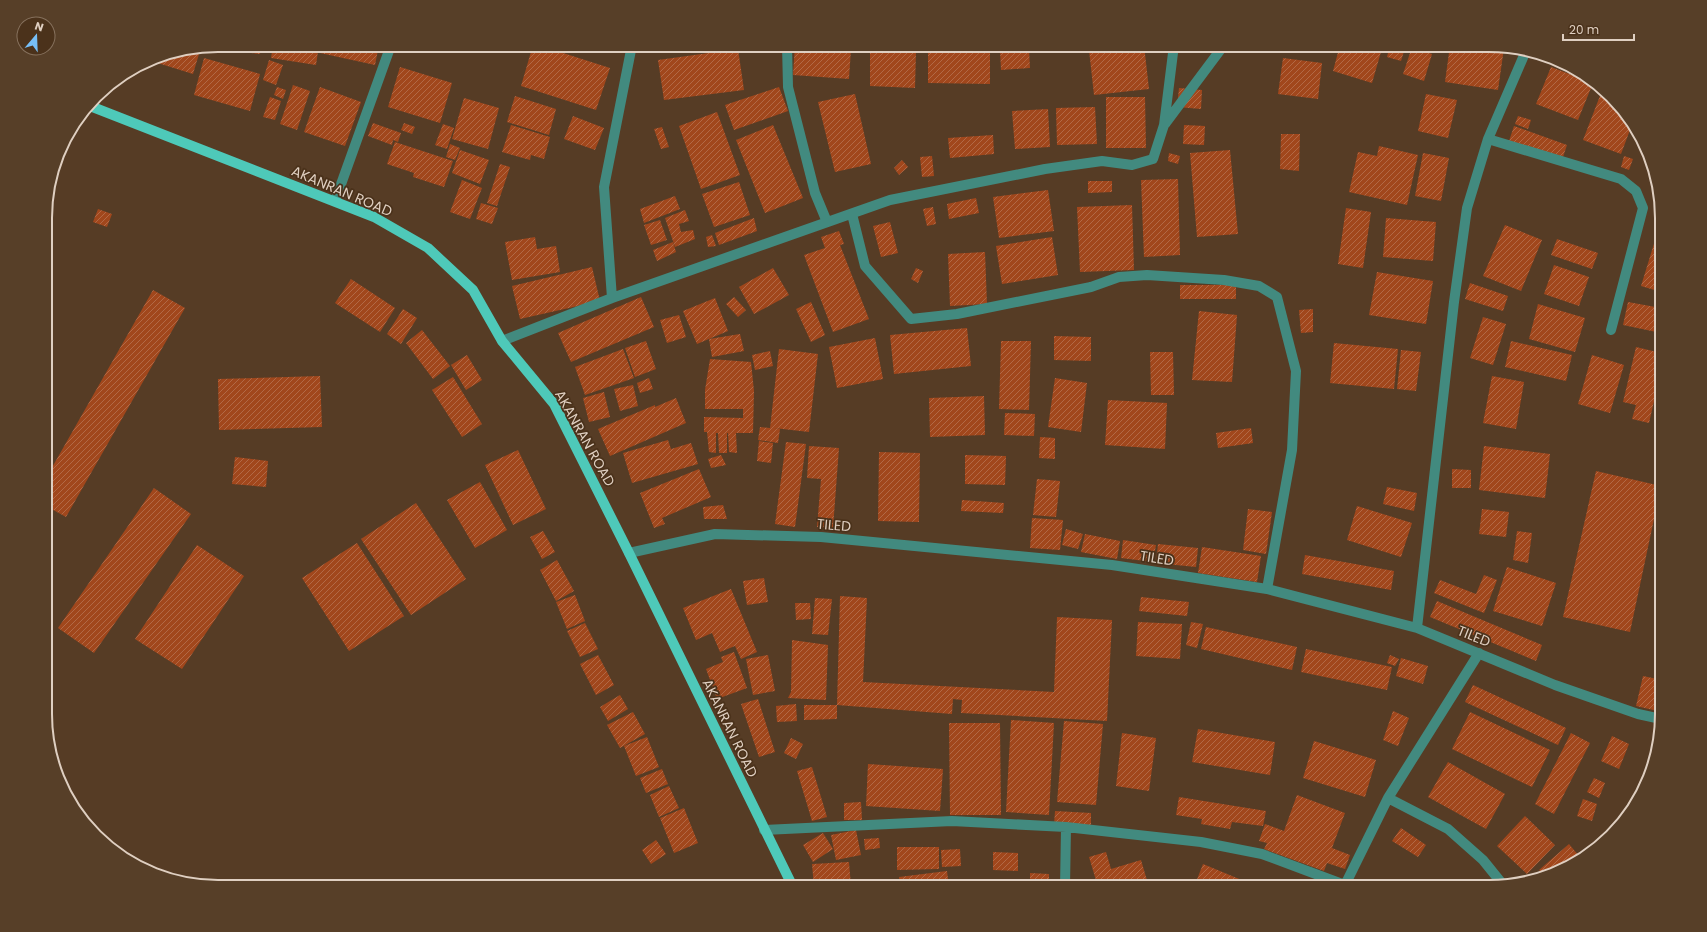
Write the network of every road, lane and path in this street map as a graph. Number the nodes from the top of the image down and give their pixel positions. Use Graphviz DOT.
graph roads {
  1 [pos="388,52"];
  2 [pos="631,52"];
  3 [pos="787,52"];
  4 [pos="1173,52"];
  5 [pos="1219,52"];
  6 [pos="1524,56"];
  7 [pos="94,107"];
  8 [pos="1164,125"];
  9 [pos="1488,139"];
  10 [pos="335,201"];
  11 [pos="852,214"];
  12 [pos="827,222"];
  13 [pos="612,298"];
  14 [pos="1611,330"];
  15 [pos="502,341"];
  16 [pos="629,553"];
  17 [pos="1267,589"];
  18 [pos="1417,628"];
  19 [pos="1479,653"];
  20 [pos="1655,718"];
  21 [pos="1388,798"];
  22 [pos="1066,827"];
  23 [pos="764,830"];
  24 [pos="789,880"];
  25 [pos="1065,880"];
  26 [pos="1329,880"];
  27 [pos="1347,880"];
  28 [pos="1499,880"];
  1 -- 10 [label="street"];
  2 -- 13 [label="street"];
  3 -- 12 [label="street"];
  4 -- 8 [label="street"];
  5 -- 8 [label="street"];
  6 -- 9 [label="street"];
  7 -- 10 [label="main road, AKANRAN ROAD"];
  8 -- 11 [label="street"];
  9 -- 14 [label="street"];
  9 -- 18 [label="street"];
  10 -- 15 [label="main road, AKANRAN ROAD"];
  11 -- 12 [label="street"];
  11 -- 17 [label="street"];
  12 -- 13 [label="street"];
  13 -- 15 [label="street"];
  15 -- 16 [label="main road, AKANRAN ROAD"];
  16 -- 17 [label="street, TILED"];
  16 -- 23 [label="main road, AKANRAN ROAD"];
  17 -- 18 [label="street, TILED"];
  18 -- 19 [label="street, TILED"];
  19 -- 20 [label="street, TILED"];
  19 -- 21 [label="street"];
  21 -- 27 [label="street"];
  21 -- 28 [label="street"];
  22 -- 23 [label="street"];
  22 -- 25 [label="street"];
  22 -- 26 [label="street"];
  23 -- 24 [label="main road, AKANRAN ROAD"];
}
